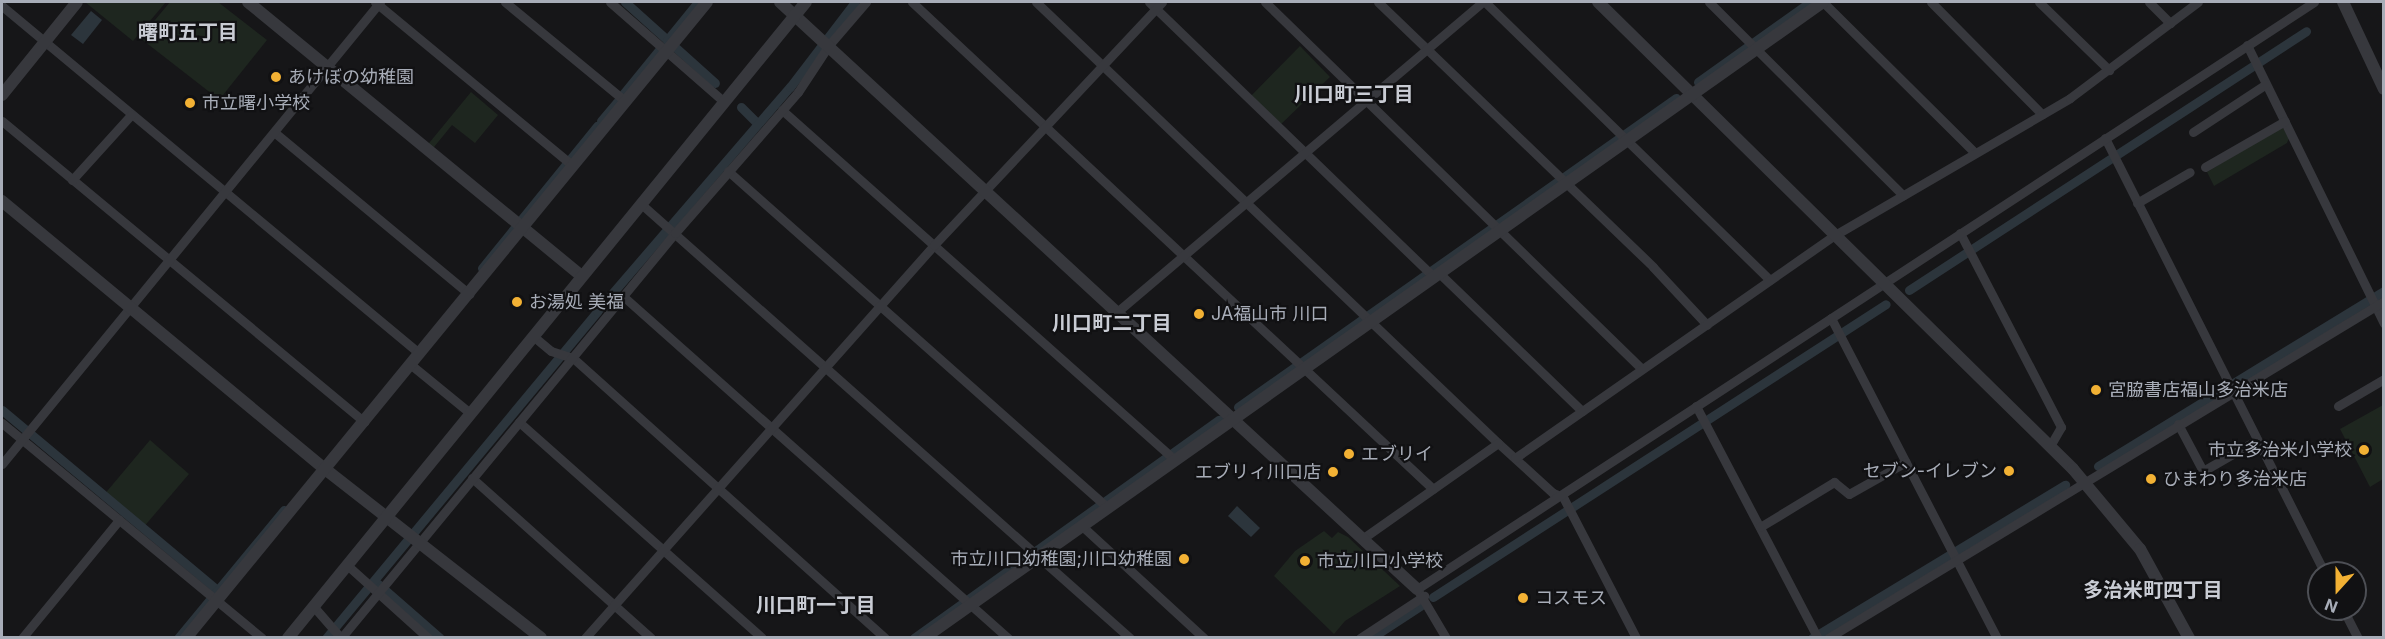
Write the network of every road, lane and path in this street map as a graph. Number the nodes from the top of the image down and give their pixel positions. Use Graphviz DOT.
graph roads {
  1 [pos="77,2"];
  2 [pos="248,2"];
  3 [pos="378,2"];
  4 [pos="505,2"];
  5 [pos="610,2"];
  6 [pos="707,2"];
  7 [pos="780,2"];
  8 [pos="806,2"];
  9 [pos="866,2"];
  10 [pos="912,2"];
  11 [pos="1036,2"];
  12 [pos="1265,2"];
  13 [pos="1378,2"];
  14 [pos="1484,2"];
  15 [pos="1598,2"];
  16 [pos="1709,2"];
  17 [pos="1823,2"];
  18 [pos="1931,2"];
  19 [pos="2039,2"];
  20 [pos="2149,2"];
  21 [pos="2198,2"];
  22 [pos="2314,2"];
  23 [pos="2343,2"];
  24 [pos="1156,4"];
  25 [pos="2,6"];
  26 [pos="796,14"];
  27 [pos="2170,22"];
  28 [pos="824,39"];
  29 [pos="44,42"];
  30 [pos="671,44"];
  31 [pos="2247,45"];
  32 [pos="1426,49"];
  33 [pos="1756,49"];
  34 [pos="1103,65"];
  35 [pos="327,68"];
  36 [pos="2109,70"];
  37 [pos="2266,84"];
  38 [pos="2384,89"];
  39 [pos="1691,94"];
  40 [pos="2,95"];
  41 [pos="722,100"];
  42 [pos="625,101"];
  43 [pos="1368,101"];
  44 [pos="782,110"];
  45 [pos="2042,114"];
  46 [pos="131,115"];
  47 [pos="2,121"];
  48 [pos="2285,121"];
  49 [pos="1046,127"];
  50 [pos="274,132"];
  51 [pos="2193,132"];
  52 [pos="2105,138"];
  53 [pos="1626,141"];
  54 [pos="1307,153"];
  55 [pos="1976,153"];
  56 [pos="572,165"];
  57 [pos="2205,167"];
  58 [pos="728,171"];
  59 [pos="2190,172"];
  60 [pos="72,180"];
  61 [pos="1566,183"];
  62 [pos="986,191"];
  63 [pos="224,192"];
  64 [pos="1903,195"];
  65 [pos="2,201"];
  66 [pos="1248,202"];
  67 [pos="640,203"];
  68 [pos="2137,204"];
  69 [pos="520,228"];
  70 [pos="1500,230"];
  71 [pos="675,233"];
  72 [pos="1960,233"];
  73 [pos="1835,235"];
  74 [pos="934,244"];
  75 [pos="1184,257"];
  76 [pos="169,260"];
  77 [pos="1437,275"];
  78 [pos="581,276"];
  79 [pos="1770,280"];
  80 [pos="1883,283"];
  81 [pos="469,294"];
  82 [pos="624,297"];
  83 [pos="2376,301"];
  84 [pos="880,306"];
  85 [pos="130,308"];
  86 [pos="1117,312"];
  87 [pos="1831,318"];
  88 [pos="1372,321"];
  89 [pos="2384,323"];
  90 [pos="1707,325"];
  91 [pos="533,336"];
  92 [pos="419,353"];
  93 [pos="573,358"];
  94 [pos="410,364"];
  95 [pos="826,366"];
  96 [pos="1304,369"];
  97 [pos="1642,369"];
  98 [pos="2384,379"];
  99 [pos="2230,388"];
  100 [pos="1696,406"];
  101 [pos="2338,406"];
  102 [pos="1582,411"];
  103 [pos="470,413"];
  104 [pos="1234,418"];
  105 [pos="364,422"];
  106 [pos="519,422"];
  107 [pos="2,423"];
  108 [pos="2178,424"];
  109 [pos="771,428"];
  110 [pos="21,440"];
  111 [pos="2257,440"];
  112 [pos="1498,443"];
  113 [pos="2050,446"];
  114 [pos="1515,458"];
  115 [pos="1175,460"];
  116 [pos="1906,462"];
  117 [pos="2,464"];
  118 [pos="324,469"];
  119 [pos="472,478"];
  120 [pos="2085,482"];
  121 [pos="717,489"];
  122 [pos="1433,489"];
  123 [pos="1558,496"];
  124 [pos="1107,507"];
  125 [pos="387,518"];
  126 [pos="119,520"];
  127 [pos="1082,526"];
  128 [pos="1760,527"];
  129 [pos="1362,539"];
  130 [pos="418,543"];
  131 [pos="663,549"];
  132 [pos="1954,555"];
  133 [pos="1040,556"];
  134 [pos="2319,561"];
  135 [pos="347,565"];
  136 [pos="380,590"];
  137 [pos="1420,592"];
  138 [pos="217,600"];
  139 [pos="614,605"];
  140 [pos="970,605"];
  141 [pos="314,607"];
  142 [pos="2349,621"];
  143 [pos="1817,634"];
  144 [pos="22,638"];
  145 [pos="186,638"];
  146 [pos="262,638"];
  147 [pos="288,638"];
  148 [pos="428,638"];
  149 [pos="541,638"];
  150 [pos="585,638"];
  151 [pos="651,638"];
  152 [pos="762,638"];
  153 [pos="885,638"];
  154 [pos="924,638"];
  155 [pos="1008,638"];
  156 [pos="1130,638"];
  157 [pos="1204,638"];
  158 [pos="1360,638"];
  159 [pos="1446,638"];
  160 [pos="1636,638"];
  161 [pos="1828,638"];
  162 [pos="1997,638"];
  163 [pos="2189,638"];
  164 [pos="2358,638"];
  1 -- 29 [label="street"];
  2 -- 35 [label="street"];
  3 -- 35 [label="street"];
  3 -- 56 [label="street"];
  4 -- 42 [label="street"];
  5 -- 30 [label="street"];
  6 -- 30 [label="street"];
  7 -- 26 [label="street"];
  8 -- 26 [label="street"];
  9 -- 28 [label="street"];
  10 -- 49 [label="street"];
  11 -- 34 [label="street"];
  12 -- 43 [label="street"];
  13 -- 32 [label="street"];
  14 -- 32 [label="street"];
  14 -- 53 [label="street"];
  15 -- 39 [label="street"];
  16 -- 33 [label="street"];
  17 -- 33 [label="street"];
  17 -- 55 [label="street"];
  18 -- 45 [label="street"];
  19 -- 36 [label="street"];
  20 -- 27 [label="street"];
  21 -- 27 [label="street"];
  22 -- 31 [label="street"];
  23 -- 38 [label="street"];
  24 -- 34 [label="street"];
  24 -- 54 [label="street"];
  25 -- 29 [label="street"];
  26 -- 28 [label="street"];
  26 -- 41 [label="street"];
  27 -- 36 [label="street"];
  28 -- 44 [label="street"];
  28 -- 62 [label="street"];
  29 -- 40 [label="street"];
  29 -- 46 [label="street"];
  30 -- 41 [label="street"];
  30 -- 42 [label="street"];
  31 -- 37 [label="street"];
  31 -- 52 [label="street"];
  32 -- 43 [label="street"];
  32 -- 61 [label="street"];
  33 -- 39 [label="street"];
  33 -- 64 [label="street"];
  34 -- 49 [label="street"];
  34 -- 66 [label="street"];
  35 -- 50 [label="street"];
  35 -- 69 [label="street"];
  36 -- 45 [label="street"];
  37 -- 48 [label="street"];
  37 -- 51 [label="street"];
  39 -- 53 [label="street"];
  39 -- 73 [label="street"];
  41 -- 67 [label="street"];
  42 -- 56 [label="street"];
  43 -- 54 [label="street"];
  43 -- 70 [label="street"];
  44 -- 58 [label="street"];
  44 -- 74 [label="street"];
  45 -- 55 [label="street"];
  46 -- 60 [label="street"];
  46 -- 63 [label="street"];
  47 -- 60 [label="street"];
  48 -- 57 [label="street"];
  48 -- 83 [label="street"];
  49 -- 62 [label="street"];
  49 -- 75 [label="street"];
  50 -- 63 [label="street"];
  50 -- 81 [label="street"];
  52 -- 68 [label="street"];
  52 -- 72 [label="street"];
  53 -- 61 [label="street"];
  53 -- 79 [label="street"];
  54 -- 66 [label="street"];
  54 -- 77 [label="street"];
  55 -- 64 [label="street"];
  56 -- 69 [label="street"];
  58 -- 71 [label="street"];
  58 -- 84 [label="street"];
  59 -- 68 [label="street"];
  60 -- 76 [label="street"];
  61 -- 70 [label="street"];
  61 -- 90 [label="street"];
  62 -- 74 [label="street"];
  62 -- 86 [label="street"];
  63 -- 76 [label="street"];
  63 -- 92 [label="street"];
  64 -- 73 [label="street"];
  65 -- 85 [label="street"];
  66 -- 75 [label="street"];
  66 -- 88 [label="street"];
  67 -- 71 [label="street"];
  67 -- 78 [label="street"];
  68 -- 99 [label="street"];
  69 -- 78 [label="street"];
  69 -- 81 [label="street"];
  70 -- 77 [label="street"];
  70 -- 97 [label="street"];
  71 -- 82 [label="street"];
  71 -- 95 [label="street"];
  72 -- 80 [label="street"];
  72 -- 113 [label="street"];
  73 -- 79 [label="street"];
  73 -- 80 [label="street"];
  74 -- 84 [label="street"];
  74 -- 115 [label="street"];
  75 -- 86 [label="street"];
  75 -- 96 [label="street"];
  76 -- 85 [label="street"];
  76 -- 105 [label="street"];
  77 -- 88 [label="street"];
  77 -- 102 [label="street"];
  78 -- 91 [label="street"];
  79 -- 90 [label="street"];
  80 -- 87 [label="street"];
  80 -- 113 [label="street"];
  81 -- 92 [label="street"];
  82 -- 93 [label="street"];
  82 -- 109 [label="street"];
  83 -- 89 [label="street"];
  83 -- 99 [label="street"];
  84 -- 95 [label="street"];
  84 -- 124 [label="street"];
  85 -- 110 [label="street"];
  85 -- 118 [label="street"];
  86 -- 104 [label="street"];
  87 -- 100 [label="street"];
  87 -- 116 [label="street"];
  88 -- 96 [label="street"];
  88 -- 112 [label="street"];
  90 -- 97 [label="street"];
  91 -- 93 [label="street"];
  91 -- 103 [label="street"];
  92 -- 94 [label="street"];
  93 -- 106 [label="street"];
  93 -- 121 [label="street"];
  94 -- 103 [label="street"];
  94 -- 105 [label="street"];
  95 -- 109 [label="street"];
  95 -- 133 [label="street"];
  96 -- 104 [label="street"];
  96 -- 122 [label="street"];
  97 -- 102 [label="street"];
  98 -- 101 [label="street"];
  99 -- 108 [label="street"];
  99 -- 111 [label="street"];
  100 -- 123 [label="street"];
  100 -- 128 [label="street"];
  102 -- 114 [label="street"];
  103 -- 125 [label="street"];
  104 -- 115 [label="street"];
  104 -- 129 [label="street"];
  105 -- 118 [label="street"];
  106 -- 119 [label="street"];
  106 -- 131 [label="street"];
  107 -- 110 [label="street"];
  108 -- 111 [label="street"];
  108 -- 120 [label="street"];
  109 -- 121 [label="street"];
  109 -- 140 [label="street"];
  110 -- 117 [label="street"];
  110 -- 126 [label="street"];
  111 -- 134 [label="street"];
  112 -- 114 [label="street"];
  112 -- 122 [label="street"];
  113 -- 120 [label="street"];
  114 -- 123 [label="street"];
  115 -- 124 [label="street"];
  116 -- 128 [label="street"];
  116 -- 132 [label="street"];
  118 -- 125 [label="street"];
  118 -- 138 [label="street"];
  119 -- 130 [label="street"];
  119 -- 139 [label="street"];
  120 -- 132 [label="street"];
  120 -- 163 [label="street"];
  121 -- 131 [label="street"];
  121 -- 153 [label="street"];
  122 -- 129 [label="street"];
  123 -- 137 [label="street"];
  123 -- 160 [label="street"];
  124 -- 127 [label="street"];
  125 -- 130 [label="street"];
  125 -- 135 [label="street"];
  126 -- 138 [label="street"];
  126 -- 144 [label="street"];
  127 -- 133 [label="street"];
  127 -- 157 [label="street"];
  128 -- 143 [label="street"];
  129 -- 137 [label="street"];
  130 -- 136 [label="street"];
  130 -- 149 [label="street"];
  131 -- 139 [label="street"];
  131 -- 152 [label="street"];
  132 -- 161 [label="street"];
  132 -- 162 [label="street"];
  133 -- 140 [label="street"];
  133 -- 156 [label="street"];
  135 -- 136 [label="street"];
  135 -- 141 [label="street"];
  136 -- 141 [label="street"];
  136 -- 148 [label="street"];
  137 -- 158 [label="street"];
  137 -- 159 [label="street"];
  138 -- 145 [label="street"];
  138 -- 146 [label="street"];
  139 -- 150 [label="street"];
  139 -- 151 [label="street"];
  140 -- 154 [label="street"];
  140 -- 155 [label="street"];
  141 -- 147 [label="street"];
  142 -- 164 [label="street"];
}
